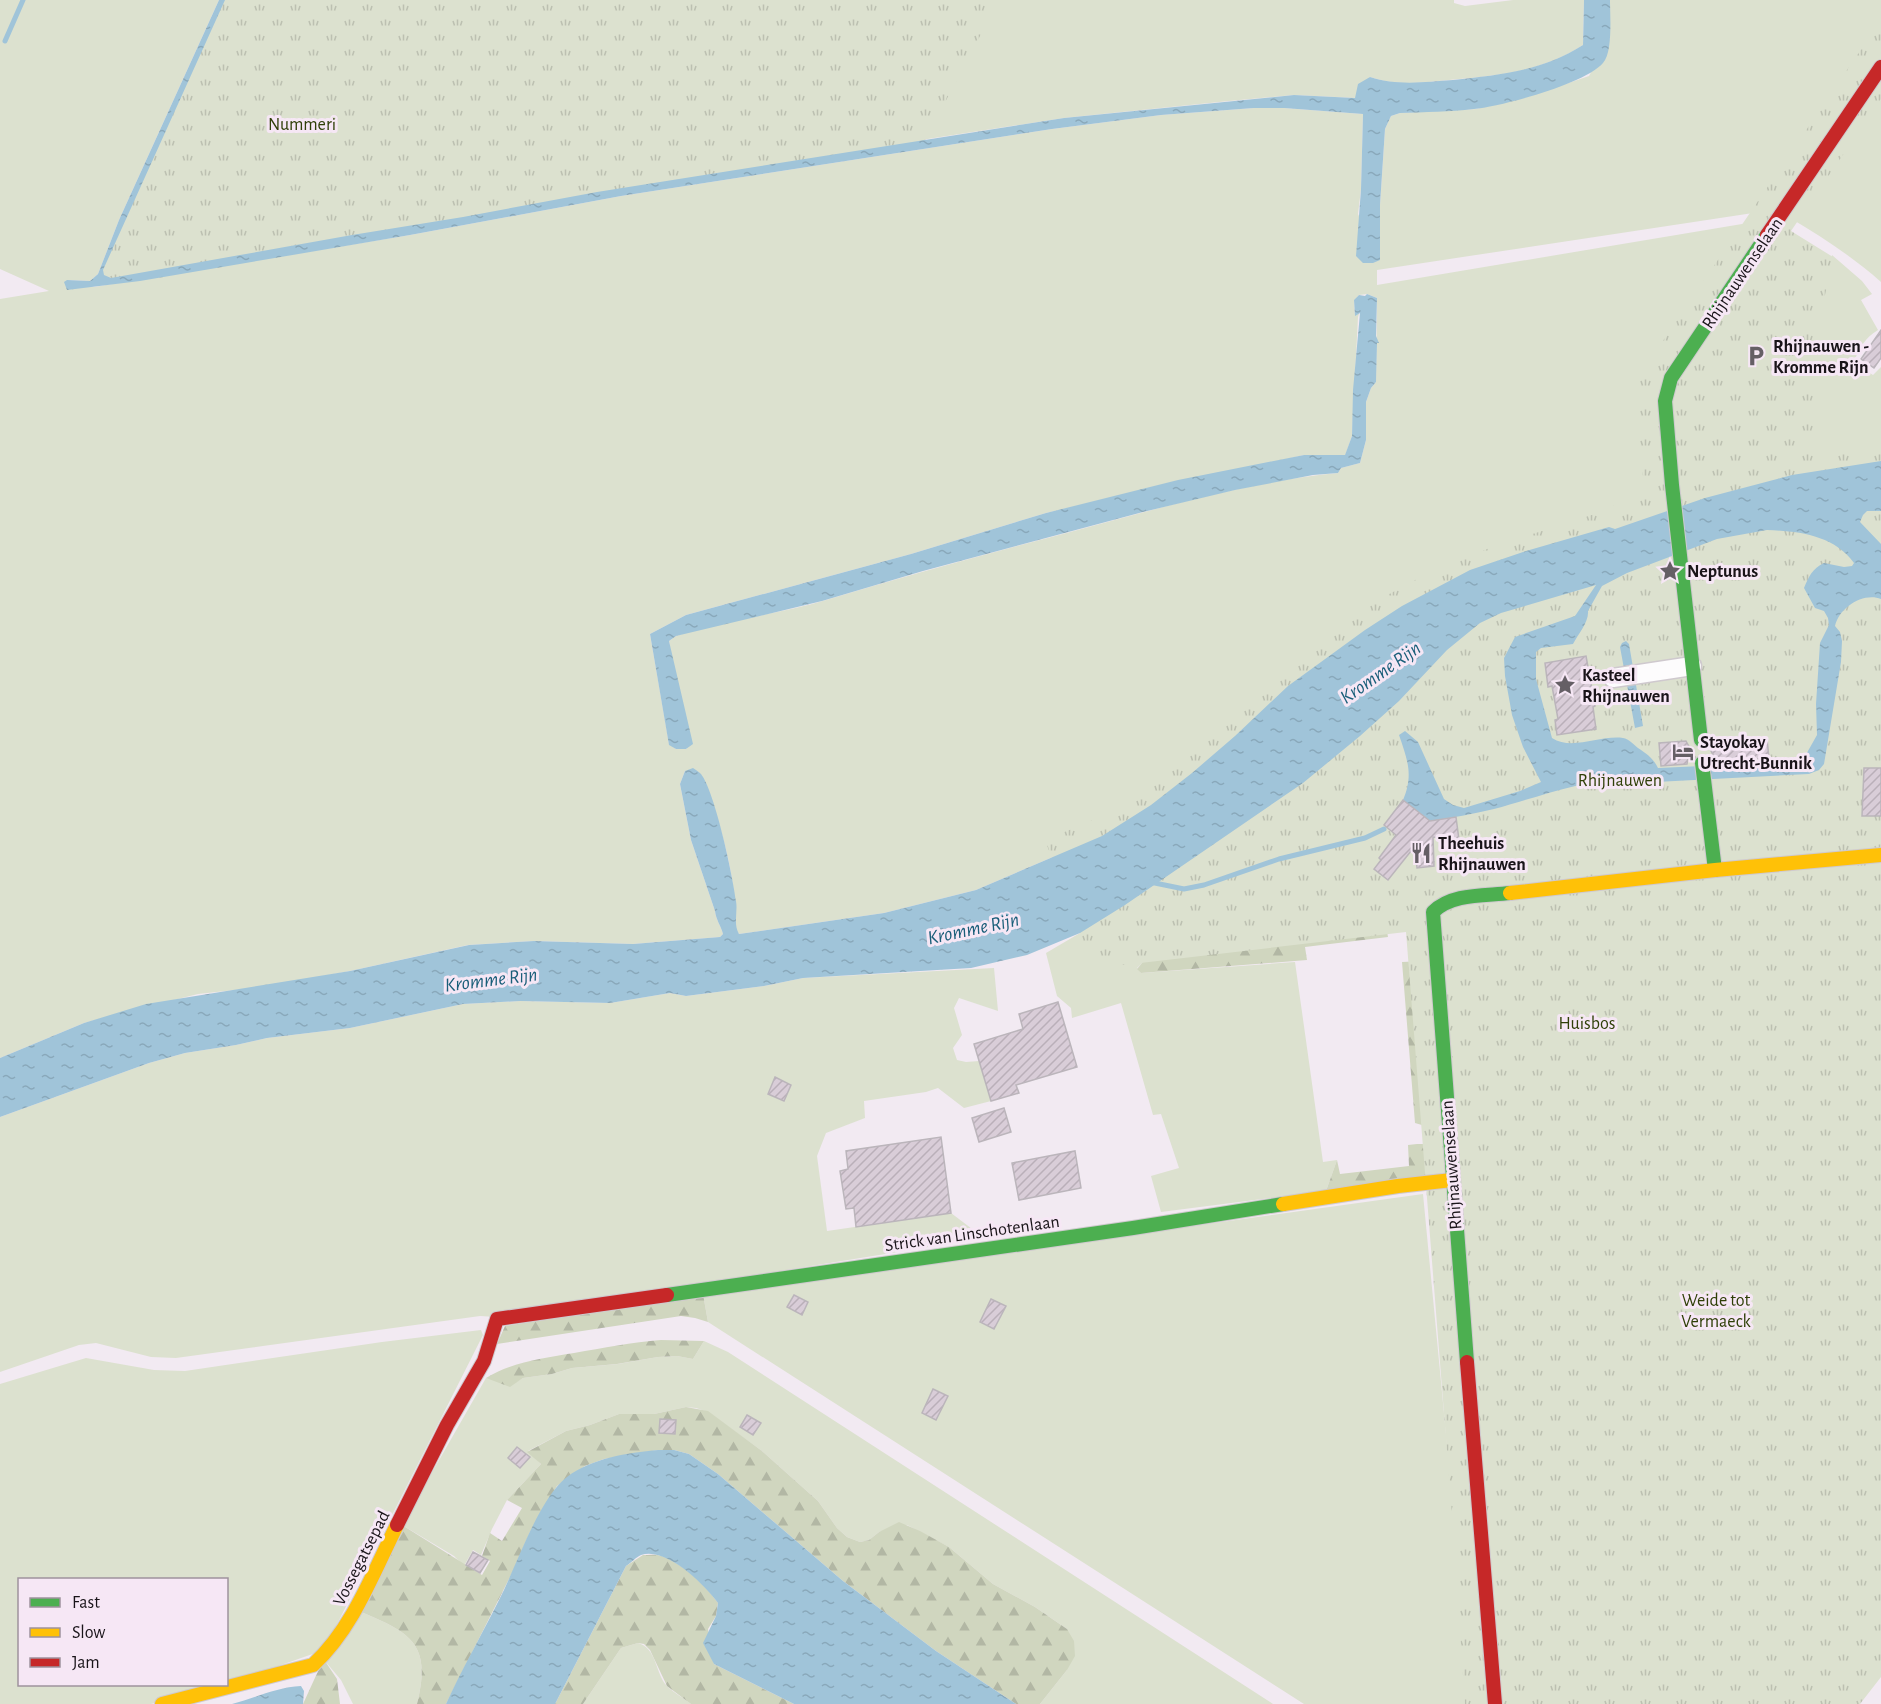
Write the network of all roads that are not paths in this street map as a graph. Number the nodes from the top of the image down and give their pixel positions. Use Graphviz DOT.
graph roads {
  1 [pos="1881,68"];
  2 [pos="1692,666"];
  3 [pos="1615,678"];
  4 [pos="1701,740"];
  5 [pos="1702,765"];
  6 [pos="1881,855"];
  7 [pos="1715,870"];
  8 [pos="1452,1180"];
  9 [pos="497,1319"];
  10 [pos="162,1704"];
  11 [pos="1495,1704"];
  1 -- 2 [label="street, Rhijnauwenselaan"];
  2 -- 3 [label="street"];
  2 -- 4 [label="street"];
  5 -- 7 [label="street"];
  6 -- 7 [label="street, Rhijnauwenselaan"];
  7 -- 8 [label="street, Rhijnauwenselaan"];
  8 -- 9 [label="street, Strick van Linschotenlaan"];
  8 -- 11 [label="street, Rhijnauwenselaan"];
  9 -- 10 [label="street, Vossegatsepad"];
}
